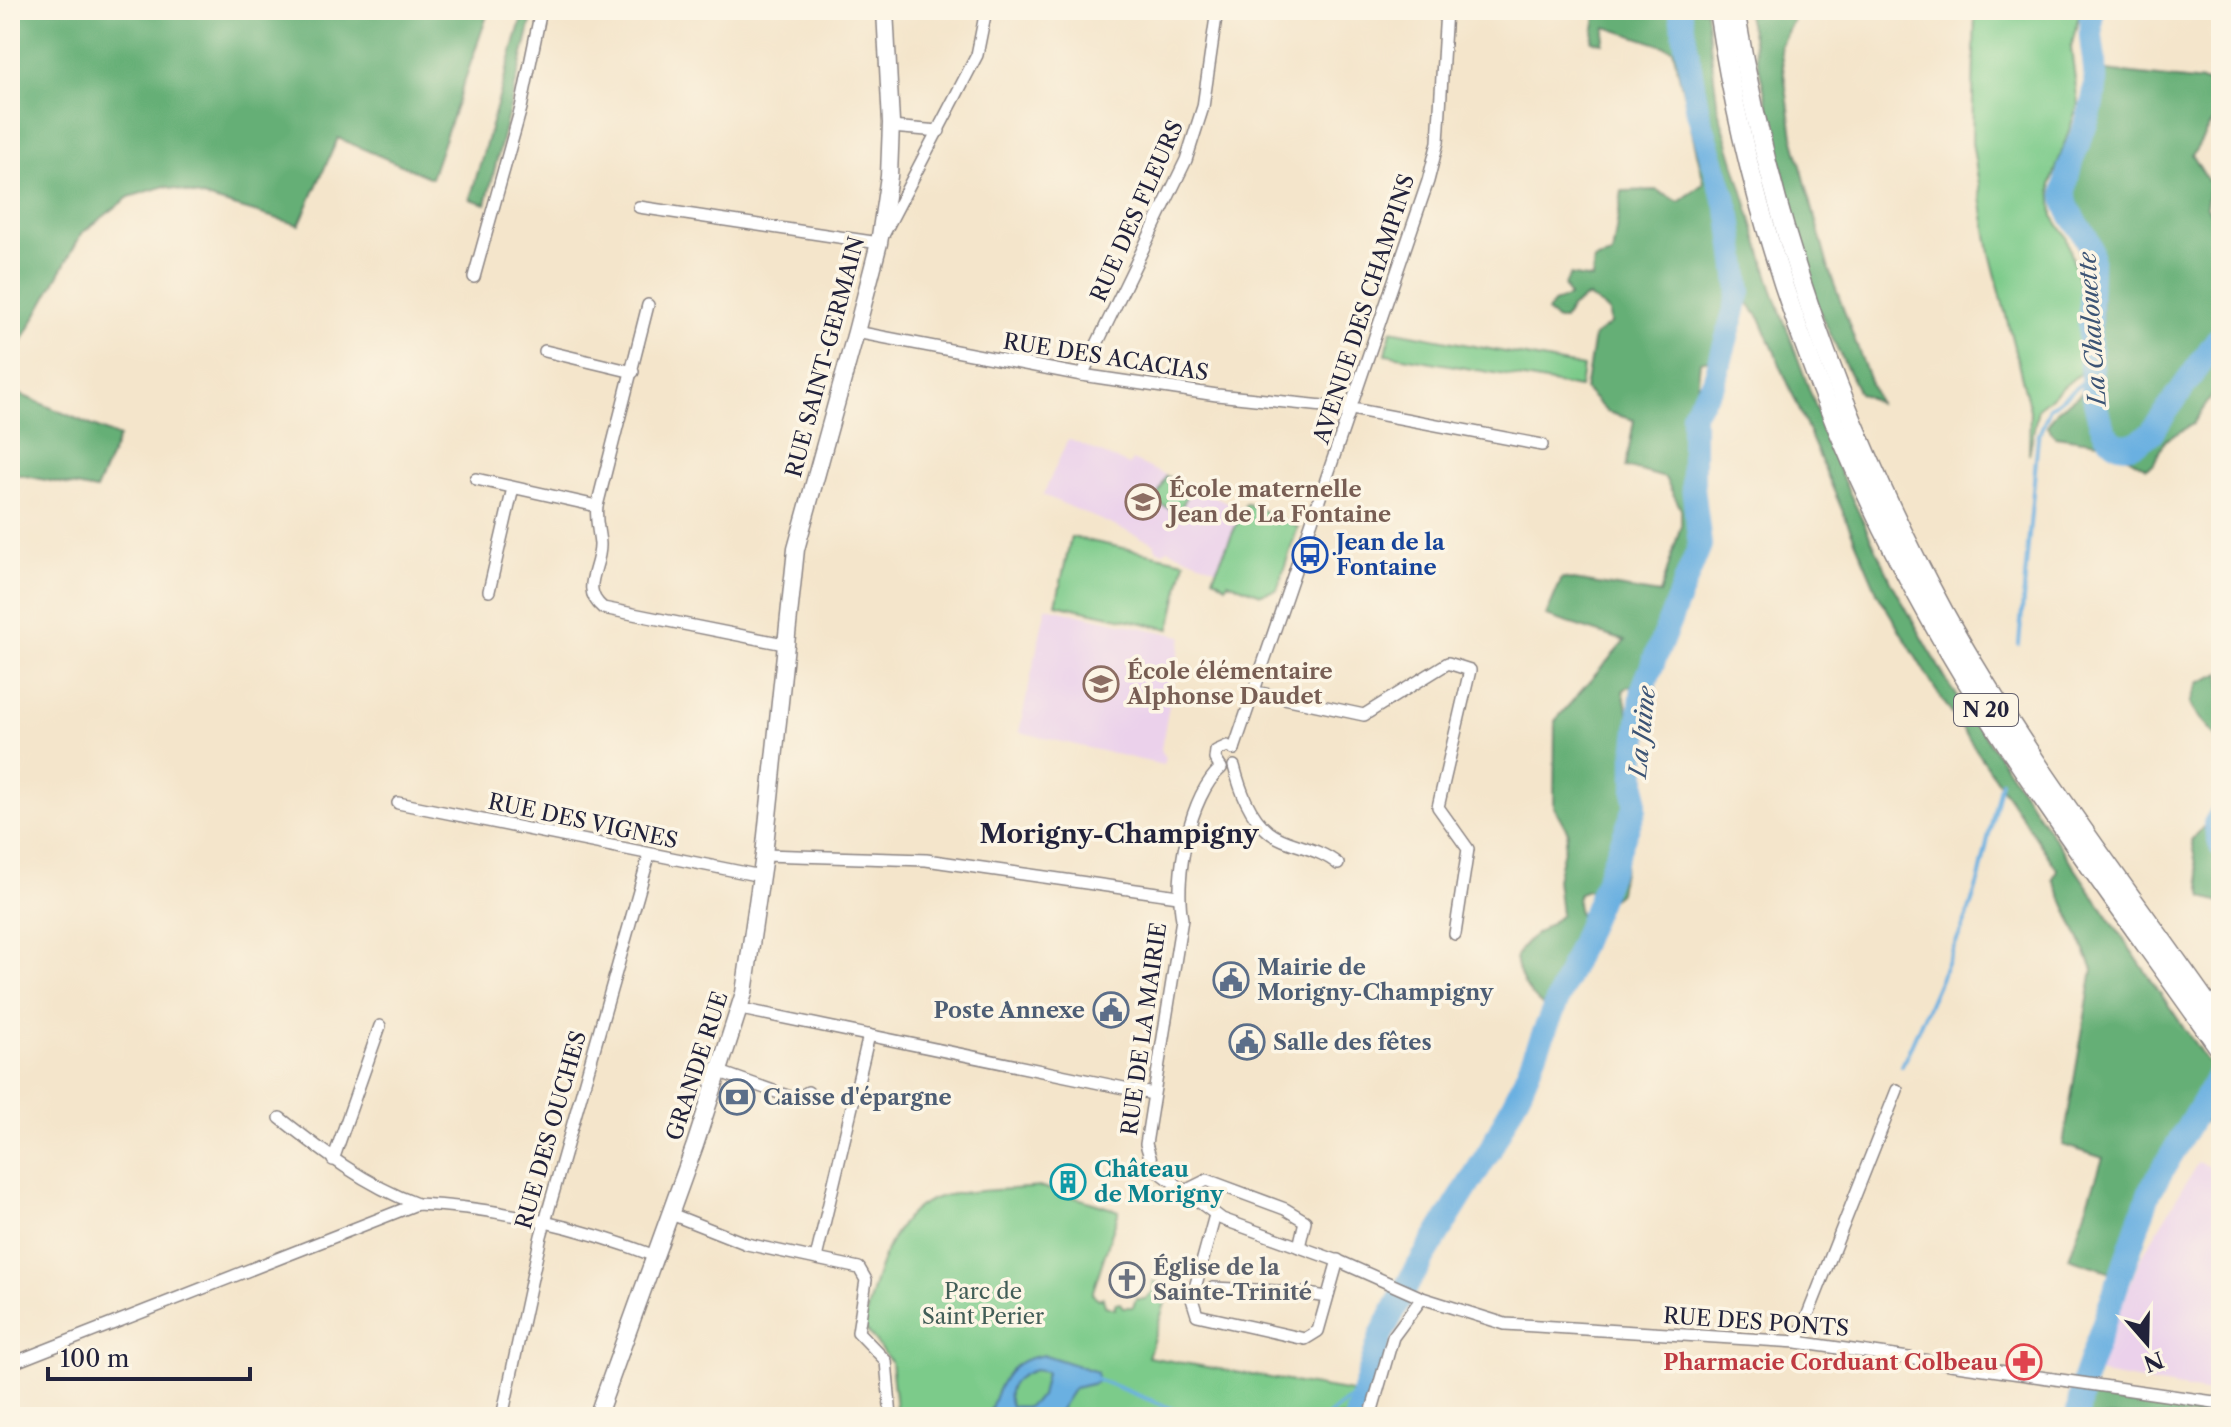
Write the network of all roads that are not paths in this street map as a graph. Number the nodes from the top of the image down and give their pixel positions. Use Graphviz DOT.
graph roads {
  1 [pos="541,10"];
  2 [pos="885,10"];
  3 [pos="986,10"];
  4 [pos="1217,10"];
  5 [pos="1446,10"];
  6 [pos="1718,10"];
  7 [pos="1735,10"];
  8 [pos="891,127"];
  9 [pos="939,131"];
  10 [pos="639,207"];
  11 [pos="879,243"];
  12 [pos="474,277"];
  13 [pos="648,305"];
  14 [pos="856,332"];
  15 [pos="545,351"];
  16 [pos="633,372"];
  17 [pos="1082,375"];
  18 [pos="1352,409"];
  19 [pos="1542,445"];
  20 [pos="476,479"];
  21 [pos="513,488"];
  22 [pos="597,506"];
  23 [pos="489,591"];
  24 [pos="784,644"];
  25 [pos="1256,692"];
  26 [pos="778,713"];
  27 [pos="1234,749"];
  28 [pos="1228,767"];
  29 [pos="398,803"];
  30 [pos="764,855"];
  31 [pos="649,856"];
  32 [pos="1338,864"];
  33 [pos="761,876"];
  34 [pos="1178,896"];
  35 [pos="1455,934"];
  36 [pos="741,1009"];
  37 [pos="2221,1023"];
  38 [pos="380,1026"];
  39 [pos="869,1035"];
  40 [pos="2221,1051"];
  41 [pos="720,1072"];
  42 [pos="1897,1090"];
  43 [pos="808,1092"];
  44 [pos="1153,1094"];
  45 [pos="280,1118"];
  46 [pos="333,1160"];
  47 [pos="1153,1167"];
  48 [pos="1183,1192"];
  49 [pos="417,1204"];
  50 [pos="671,1214"];
  51 [pos="1215,1215"];
  52 [pos="546,1223"];
  53 [pos="1299,1247"];
  54 [pos="655,1256"];
  55 [pos="816,1258"];
  56 [pos="1338,1260"];
  57 [pos="1213,1288"];
  58 [pos="1419,1296"];
  59 [pos="1327,1297"];
  60 [pos="1797,1342"];
  61 [pos="10,1364"];
  62 [pos="2221,1403"];
  63 [pos="502,1417"];
  64 [pos="597,1417"];
  65 [pos="891,1417"];
  66 [pos="1370,1417"];
  1 -- 12 [label="street"];
  2 -- 8 [label="main road, RUE SAINT-GERMAIN"];
  3 -- 9 [label="street"];
  4 -- 17 [label="street, RUE DES FLEURS"];
  5 -- 18 [label="street, AVENUE DES CHAMPINS"];
  6 -- 40 [label="main road, N 20"];
  7 -- 37 [label="main road, N 20"];
  8 -- 9 [label="street"];
  8 -- 11 [label="main road, RUE SAINT-GERMAIN"];
  9 -- 11 [label="street"];
  10 -- 11 [label="street"];
  11 -- 14 [label="main road, RUE SAINT-GERMAIN"];
  13 -- 16 [label="street"];
  14 -- 17 [label="street, RUE DES ACACIAS"];
  14 -- 24 [label="main road, RUE SAINT-GERMAIN"];
  15 -- 16 [label="street"];
  16 -- 22 [label="street"];
  17 -- 18 [label="street, RUE DES ACACIAS"];
  18 -- 19 [label="street, RUE DES ACACIAS"];
  18 -- 25 [label="street, AVENUE DES CHAMPINS"];
  20 -- 21 [label="street"];
  21 -- 22 [label="street"];
  21 -- 23 [label="street"];
  22 -- 24 [label="street"];
  24 -- 26 [label="main road, RUE SAINT-GERMAIN"];
  25 -- 27 [label="street, AVENUE DES CHAMPINS"];
  25 -- 35 [label="street"];
  26 -- 30 [label="main road, GRANDE RUE"];
  27 -- 28 [label="street"];
  27 -- 28 [label="street"];
  28 -- 32 [label="street"];
  28 -- 34 [label="street"];
  29 -- 31 [label="street, RUE DES VIGNES"];
  30 -- 33 [label="main road, GRANDE RUE"];
  30 -- 34 [label="street"];
  31 -- 33 [label="street, RUE DES VIGNES"];
  31 -- 52 [label="street, RUE DES OUCHES"];
  33 -- 36 [label="main road, GRANDE RUE"];
  34 -- 44 [label="street, RUE DE LA MAIRIE"];
  36 -- 39 [label="street"];
  36 -- 41 [label="main road, GRANDE RUE"];
  38 -- 46 [label="street"];
  39 -- 44 [label="street"];
  39 -- 55 [label="street"];
  41 -- 43 [label="street"];
  41 -- 50 [label="main road, GRANDE RUE"];
  42 -- 60 [label="street"];
  44 -- 47 [label="street, RUE DE LA MAIRIE"];
  45 -- 46 [label="street"];
  46 -- 49 [label="street"];
  47 -- 48 [label="street, RUE DES PONTS"];
  48 -- 51 [label="street, RUE DES PONTS"];
  48 -- 53 [label="street"];
  49 -- 52 [label="street"];
  49 -- 61 [label="street"];
  50 -- 54 [label="main road, GRANDE RUE"];
  50 -- 55 [label="street"];
  51 -- 53 [label="street, RUE DES PONTS"];
  51 -- 59 [label="street"];
  52 -- 54 [label="street"];
  52 -- 63 [label="street, RUE DES OUCHES"];
  53 -- 56 [label="street, RUE DES PONTS"];
  54 -- 64 [label="main road, GRANDE RUE"];
  55 -- 65 [label="street"];
  56 -- 58 [label="street, RUE DES PONTS"];
  56 -- 59 [label="street"];
  57 -- 59 [label="street"];
  58 -- 60 [label="street, RUE DES PONTS"];
  58 -- 66 [label="street"];
  60 -- 62 [label="street, RUE DES PONTS"];
}
